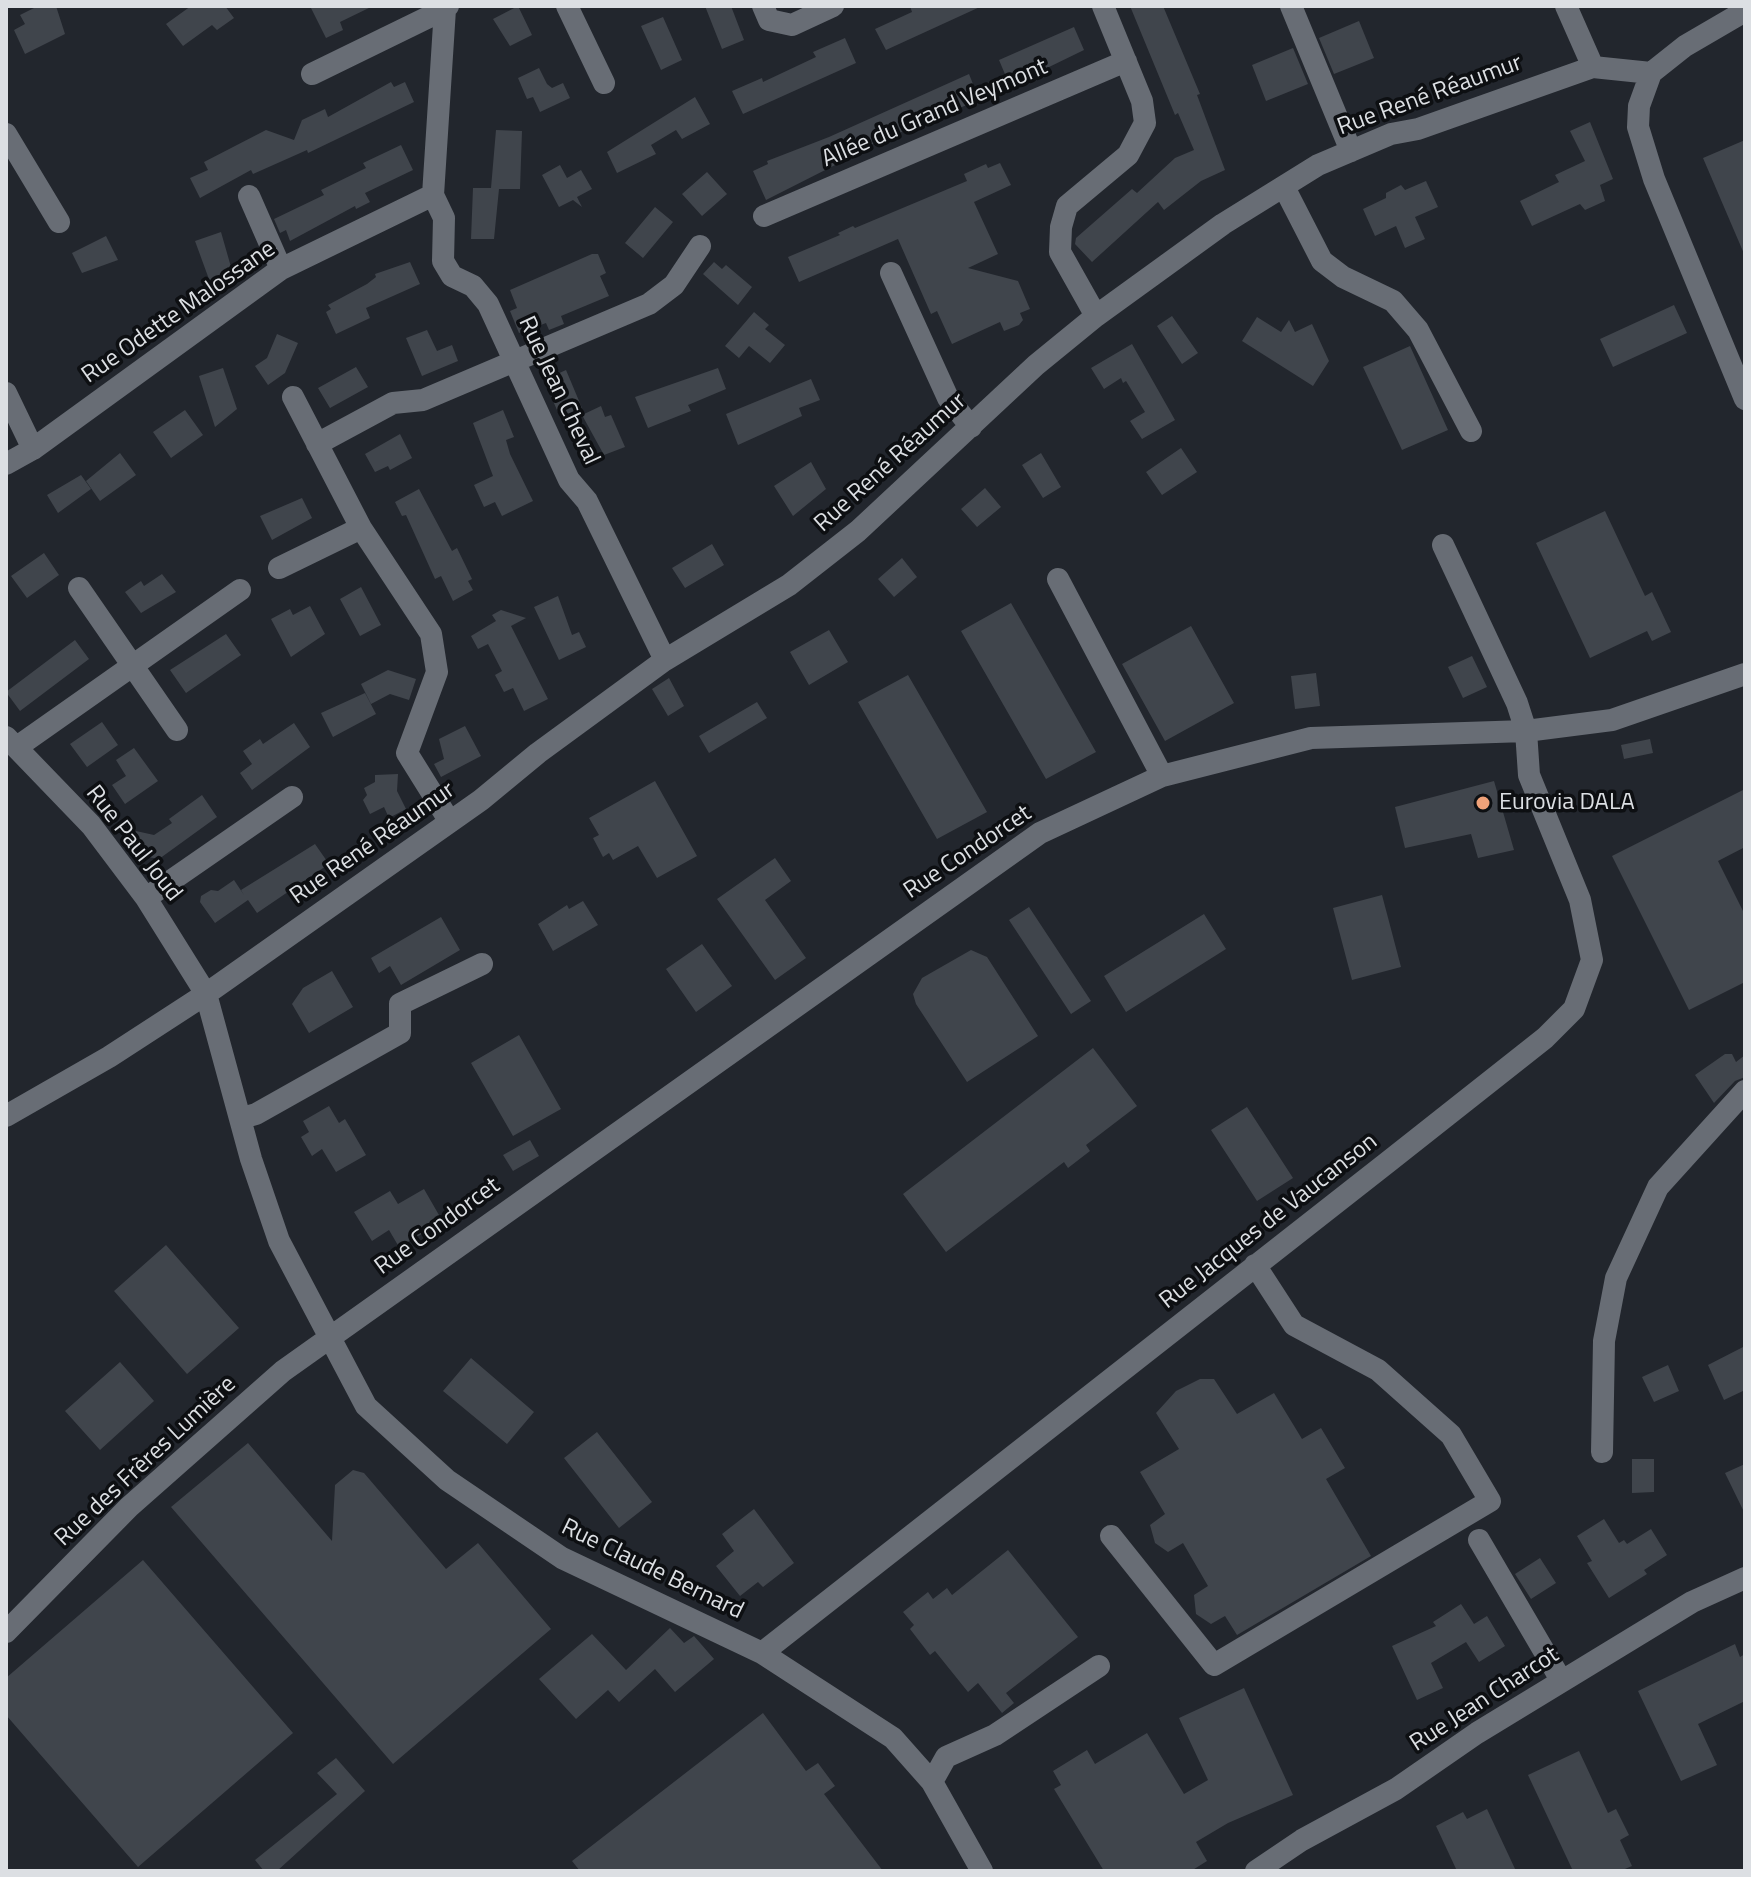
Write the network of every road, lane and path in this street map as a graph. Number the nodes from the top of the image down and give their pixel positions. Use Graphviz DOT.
graph roads {
  1 [pos="567,6"];
  2 [pos="763,6"];
  3 [pos="833,6"];
  4 [pos="1103,6"];
  5 [pos="1291,6"];
  6 [pos="1566,6"];
  7 [pos="447,7"];
  8 [pos="1745,11"];
  9 [pos="1126,61"];
  10 [pos="1593,67"];
  11 [pos="1651,73"];
  12 [pos="312,74"];
  13 [pos="604,83"];
  14 [pos="6,134"];
  15 [pos="1351,151"];
  16 [pos="1284,187"];
  17 [pos="433,195"];
  18 [pos="249,196"];
  19 [pos="764,216"];
  20 [pos="59,222"];
  21 [pos="700,246"];
  22 [pos="281,269"];
  23 [pos="891,273"];
  24 [pos="1096,316"];
  25 [pos="514,360"];
  26 [pos="6,393"];
  27 [pos="293,397"];
  28 [pos="1745,399"];
  29 [pos="971,427"];
  30 [pos="1471,431"];
  31 [pos="317,444"];
  32 [pos="33,449"];
  33 [pos="6,464"];
  34 [pos="361,528"];
  35 [pos="1443,545"];
  36 [pos="279,568"];
  37 [pos="1058,579"];
  38 [pos="79,588"];
  39 [pos="240,590"];
  40 [pos="665,660"];
  41 [pos="133,667"];
  42 [pos="1745,674"];
  43 [pos="177,730"];
  44 [pos="1526,731"];
  45 [pos="12,742"];
  46 [pos="1162,776"];
  47 [pos="292,797"];
  48 [pos="450,822"];
  49 [pos="146,898"];
  50 [pos="482,964"];
  51 [pos="206,994"];
  52 [pos="1745,1091"];
  53 [pos="6,1116"];
  54 [pos="242,1118"];
  55 [pos="1255,1265"];
  56 [pos="328,1338"];
  57 [pos="1602,1452"];
  58 [pos="1111,1536"];
  59 [pos="1479,1540"];
  60 [pos="1745,1578"];
  61 [pos="6,1632"];
  62 [pos="762,1653"];
  63 [pos="1099,1666"];
  64 [pos="1561,1680"];
  65 [pos="932,1782"];
  66 [pos="956,1820"];
  67 [pos="982,1871"];
  68 [pos="997,1871"];
  69 [pos="1256,1871"];
  1 -- 13 [label="street"];
  2 -- 3 [label="street"];
  4 -- 9 [label="street"];
  5 -- 15 [label="street"];
  6 -- 10 [label="street"];
  7 -- 12 [label="street"];
  7 -- 17 [label="street"];
  8 -- 11 [label="street"];
  9 -- 19 [label="street, Allée du Grand Veymont"];
  9 -- 24 [label="street"];
  10 -- 11 [label="street, Rue René Réaumur"];
  10 -- 15 [label="street, Rue René Réaumur"];
  11 -- 28 [label="street"];
  14 -- 20 [label="street"];
  15 -- 16 [label="street, Rue René Réaumur"];
  16 -- 24 [label="street, Rue René Réaumur"];
  16 -- 30 [label="street"];
  17 -- 22 [label="street, Rue Odette Malossane"];
  17 -- 25 [label="street, Rue Jean Cheval"];
  18 -- 22 [label="street"];
  21 -- 25 [label="street"];
  22 -- 32 [label="street, Rue Odette Malossane"];
  23 -- 29 [label="street"];
  24 -- 29 [label="street, Rue René Réaumur"];
  25 -- 31 [label="street"];
  25 -- 40 [label="street, Rue Jean Cheval"];
  26 -- 32 [label="street"];
  27 -- 31 [label="street"];
  29 -- 40 [label="street, Rue René Réaumur"];
  31 -- 34 [label="street"];
  32 -- 33 [label="street, Rue Odette Malossane"];
  34 -- 36 [label="street"];
  34 -- 48 [label="street"];
  35 -- 44 [label="street, Rue Jacques de Vaucanson"];
  37 -- 46 [label="street"];
  38 -- 41 [label="street"];
  39 -- 41 [label="street"];
  40 -- 48 [label="street, Rue René Réaumur"];
  41 -- 43 [label="street"];
  41 -- 45 [label="street"];
  42 -- 44 [label="street, Rue Condorcet"];
  44 -- 46 [label="street, Rue Condorcet"];
  44 -- 55 [label="street, Rue Jacques de Vaucanson"];
  45 -- 49 [label="street, Rue Paul Joud"];
  46 -- 56 [label="street, Rue Condorcet"];
  47 -- 49 [label="street"];
  48 -- 51 [label="street, Rue René Réaumur"];
  49 -- 51 [label="street, Rue Paul Joud"];
  50 -- 54 [label="street"];
  51 -- 53 [label="street, Rue René Réaumur"];
  51 -- 54 [label="street, Rue Claude Bernard"];
  52 -- 57 [label="street"];
  54 -- 56 [label="street, Rue Claude Bernard"];
  55 -- 58 [label="street"];
  55 -- 62 [label="street, Rue Jacques de Vaucanson"];
  56 -- 61 [label="street, Rue des Frères Lumière"];
  56 -- 62 [label="street, Rue Claude Bernard"];
  59 -- 64 [label="street"];
  60 -- 64 [label="street, Rue Jean Charcot"];
  62 -- 65 [label="street, Rue Claude Bernard"];
  63 -- 65 [label="street"];
  64 -- 69 [label="street, Rue Jean Charcot"];
  65 -- 66 [label="street, Rue Claude Bernard"];
  66 -- 67 [label="street"];
  66 -- 68 [label="street"];
}
